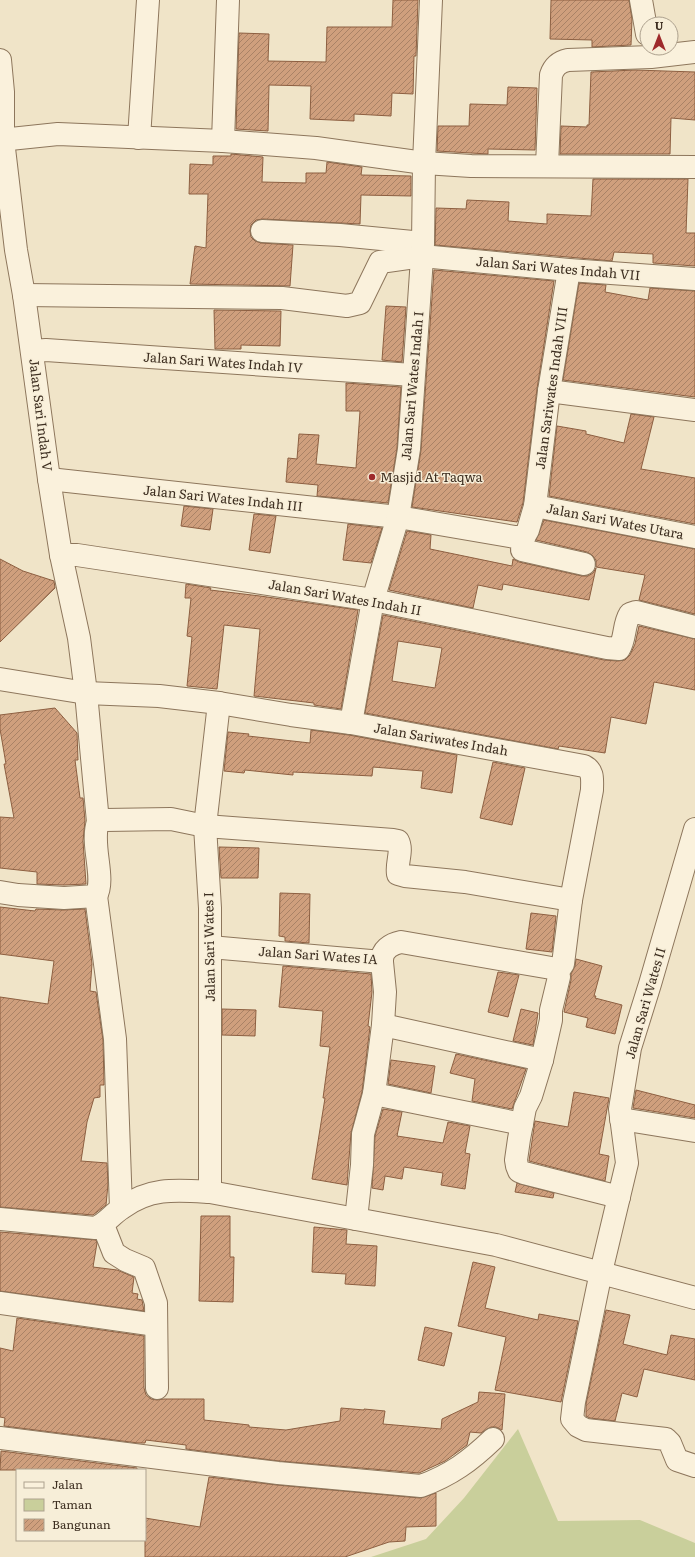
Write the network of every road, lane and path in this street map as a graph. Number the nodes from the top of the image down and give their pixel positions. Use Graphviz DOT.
graph roads {
  1 [pos="148,0"];
  2 [pos="228,0"];
  3 [pos="431,0"];
  4 [pos="641,0"];
  5 [pos="644,16"];
  6 [pos="679,52"];
  7 [pos="695,52"];
  8 [pos="639,54"];
  9 [pos="0,60"];
  10 [pos="139,138"];
  11 [pos="2,140"];
  12 [pos="223,141"];
  13 [pos="424,163"];
  14 [pos="547,165"];
  15 [pos="695,167"];
  16 [pos="262,231"];
  17 [pos="422,249"];
  18 [pos="8,251"];
  19 [pos="569,270"];
  20 [pos="695,279"];
  21 [pos="24,295"];
  22 [pos="32,351"];
  23 [pos="413,375"];
  24 [pos="549,391"];
  25 [pos="695,410"];
  26 [pos="49,479"];
  27 [pos="535,506"];
  28 [pos="398,517"];
  29 [pos="524,537"];
  30 [pos="695,537"];
  31 [pos="62,555"];
  32 [pos="584,564"];
  33 [pos="373,600"];
  34 [pos="695,627"];
  35 [pos="0,679"];
  36 [pos="86,693"];
  37 [pos="219,703"];
  38 [pos="351,723"];
  39 [pos="98,822"];
  40 [pos="205,826"];
  41 [pos="695,829"];
  42 [pos="0,892"];
  43 [pos="96,896"];
  44 [pos="571,900"];
  45 [pos="210,947"];
  46 [pos="382,962"];
  47 [pos="557,969"];
  48 [pos="383,1026"];
  49 [pos="542,1060"];
  50 [pos="374,1094"];
  51 [pos="621,1119"];
  52 [pos="522,1124"];
  53 [pos="695,1131"];
  54 [pos="210,1192"];
  55 [pos="619,1197"];
  56 [pos="121,1208"];
  57 [pos="0,1219"];
  58 [pos="356,1219"];
  59 [pos="103,1225"];
  60 [pos="601,1272"];
  61 [pos="694,1294"];
  62 [pos="0,1303"];
  63 [pos="156,1325"];
  64 [pos="157,1388"];
  65 [pos="0,1438"];
  66 [pos="493,1439"];
  67 [pos="695,1466"];
  1 -- 10 [label="street"];
  2 -- 12 [label="street"];
  3 -- 13 [label="street, Jalan Sari Wates Indah I"];
  4 -- 5 [label="street"];
  6 -- 7 [label="street"];
  8 -- 14 [label="street"];
  9 -- 11 [label="street, Jalan Sari Indah V"];
  10 -- 11 [label="street"];
  10 -- 12 [label="street"];
  11 -- 18 [label="street, Jalan Sari Indah V"];
  12 -- 13 [label="street"];
  13 -- 14 [label="street"];
  13 -- 17 [label="street, Jalan Sari Wates Indah I"];
  14 -- 15 [label="street"];
  16 -- 17 [label="street"];
  17 -- 19 [label="street, Jalan Sari Wates Indah VII"];
  17 -- 21 [label="street"];
  17 -- 23 [label="street, Jalan Sari Wates Indah I"];
  18 -- 21 [label="street, Jalan Sari Indah V"];
  19 -- 20 [label="street, Jalan Sari Wates Indah VII"];
  19 -- 24 [label="street, Jalan Sariwates Indah VIII"];
  21 -- 22 [label="street, Jalan Sari Indah V"];
  22 -- 23 [label="street, Jalan Sari Wates Indah IV"];
  22 -- 26 [label="street, Jalan Sari Indah V"];
  23 -- 28 [label="street, Jalan Sari Wates Indah I"];
  24 -- 25 [label="street"];
  24 -- 27 [label="street, Jalan Sariwates Indah VIII"];
  26 -- 28 [label="street, Jalan Sari Wates Indah III"];
  26 -- 31 [label="street, Jalan Sari Indah V"];
  27 -- 29 [label="street, Jalan Sariwates Indah VIII"];
  27 -- 30 [label="street, Jalan Sari Wates Utara"];
  28 -- 29 [label="street, Jalan Sari Wates Indah III"];
  28 -- 33 [label="street, Jalan Sari Wates Indah I"];
  29 -- 32 [label="street"];
  31 -- 33 [label="street, Jalan Sari Wates Indah II"];
  31 -- 36 [label="street, Jalan Sari Indah V"];
  33 -- 34 [label="street, Jalan Sari Wates Indah II"];
  33 -- 38 [label="street, Jalan Sari Wates Indah I"];
  35 -- 36 [label="street, Jalan Sariwates Indah"];
  36 -- 37 [label="street, Jalan Sariwates Indah"];
  36 -- 39 [label="street, Jalan Sari Indah V"];
  37 -- 38 [label="street, Jalan Sariwates Indah"];
  37 -- 40 [label="street, Jalan Sari Wates I"];
  38 -- 44 [label="street, Jalan Sariwates Indah"];
  39 -- 40 [label="street"];
  39 -- 43 [label="street, Jalan Sari Indah V"];
  40 -- 44 [label="street"];
  40 -- 45 [label="street, Jalan Sari Wates I"];
  41 -- 51 [label="street, Jalan Sari Wates II"];
  42 -- 43 [label="street"];
  43 -- 56 [label="street, Jalan Sari Indah V"];
  44 -- 47 [label="street, Jalan Sariwates Indah"];
  45 -- 46 [label="street, Jalan Sari Wates IA"];
  45 -- 54 [label="street, Jalan Sari Wates I"];
  46 -- 47 [label="street, Jalan Sari Wates IA"];
  46 -- 48 [label="street"];
  47 -- 49 [label="street"];
  48 -- 49 [label="street"];
  48 -- 50 [label="street"];
  49 -- 52 [label="street"];
  50 -- 52 [label="street"];
  50 -- 58 [label="street"];
  51 -- 53 [label="street"];
  51 -- 55 [label="street, Jalan Sari Wates II"];
  52 -- 55 [label="street"];
  54 -- 56 [label="street"];
  54 -- 58 [label="street"];
  55 -- 60 [label="street, Jalan Sari Wates II"];
  56 -- 59 [label="street"];
  57 -- 59 [label="street"];
  58 -- 60 [label="street"];
  59 -- 63 [label="street"];
  60 -- 61 [label="street"];
  60 -- 67 [label="street, Jalan Sari Wates II"];
  62 -- 63 [label="street"];
  63 -- 64 [label="street"];
  65 -- 66 [label="street"];
}
